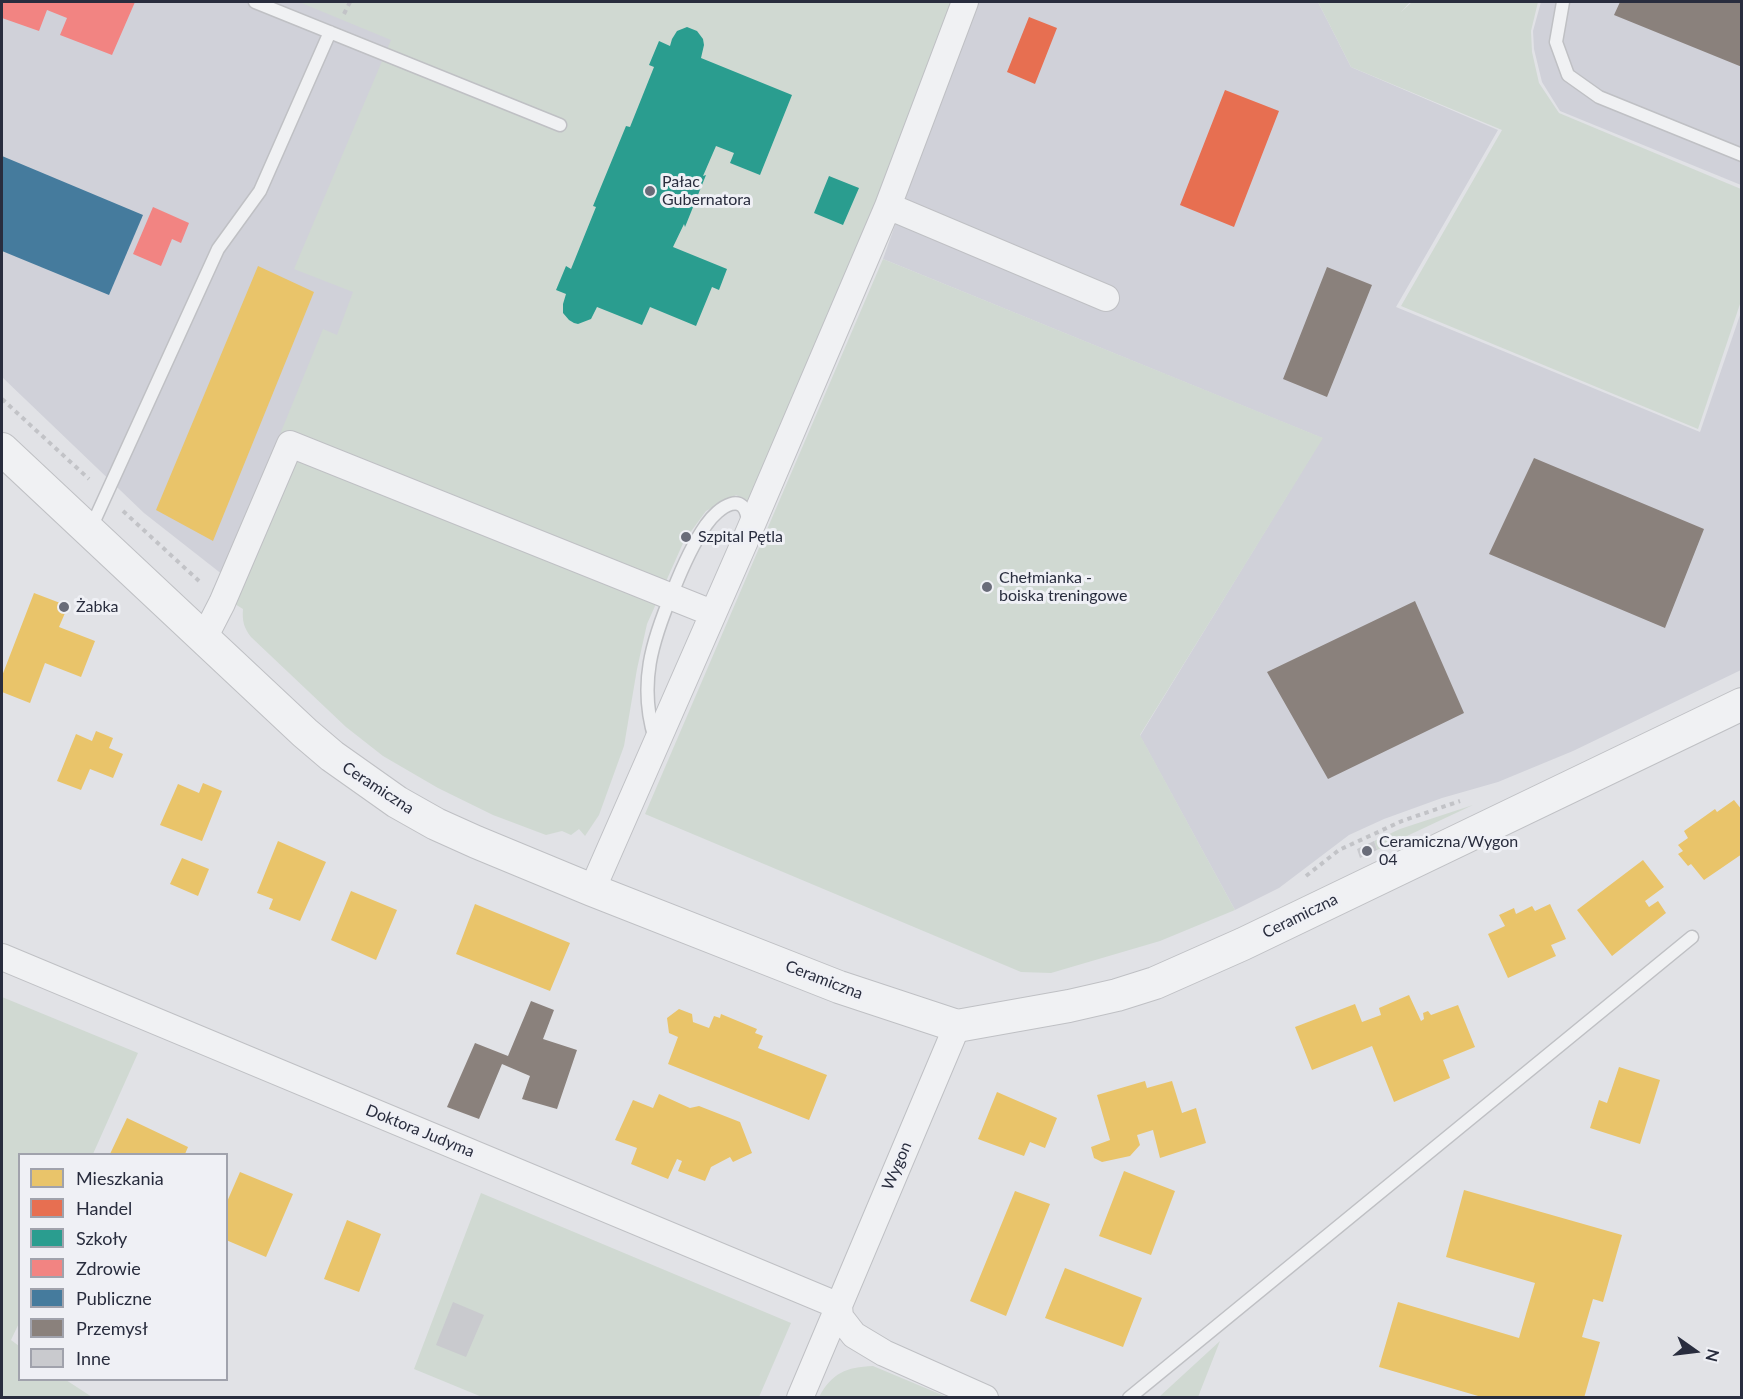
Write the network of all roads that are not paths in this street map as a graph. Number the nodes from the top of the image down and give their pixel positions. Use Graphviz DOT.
graph roads {
  1 [pos="255,2"];
  2 [pos="965,2"];
  3 [pos="1563,2"];
  4 [pos="330,32"];
  5 [pos="560,125"];
  6 [pos="1742,155"];
  7 [pos="888,206"];
  8 [pos="1106,298"];
  9 [pos="2,449"];
  10 [pos="89,531"];
  11 [pos="745,541"];
  12 [pos="671,596"];
  13 [pos="712,613"];
  14 [pos="204,638"];
  15 [pos="1742,704"];
  16 [pos="656,743"];
  17 [pos="592,890"];
  18 [pos="1692,937"];
  19 [pos="2,957"];
  20 [pos="957,1026"];
  21 [pos="839,1306"];
  22 [pos="800,1398"];
  23 [pos="985,1398"];
  24 [pos="1129,1398"];
  1 -- 4 [label="lane"];
  2 -- 7 [label="street"];
  3 -- 6 [label="lane"];
  4 -- 5 [label="lane"];
  4 -- 10 [label="lane"];
  7 -- 8 [label="street"];
  7 -- 11 [label="street"];
  9 -- 10 [label="street, Ceramiczna"];
  10 -- 14 [label="street, Ceramiczna"];
  11 -- 12 [label="lane"];
  11 -- 13 [label="street"];
  12 -- 13 [label="street"];
  12 -- 14 [label="street"];
  12 -- 16 [label="lane"];
  13 -- 16 [label="street"];
  14 -- 17 [label="street, Ceramiczna"];
  15 -- 20 [label="street, Ceramiczna"];
  16 -- 17 [label="street"];
  17 -- 20 [label="street, Ceramiczna"];
  18 -- 24 [label="lane"];
  19 -- 21 [label="street, Doktora Judyma"];
  20 -- 21 [label="street, Wygon"];
  21 -- 22 [label="street, Wygon"];
  21 -- 23 [label="street"];
}
